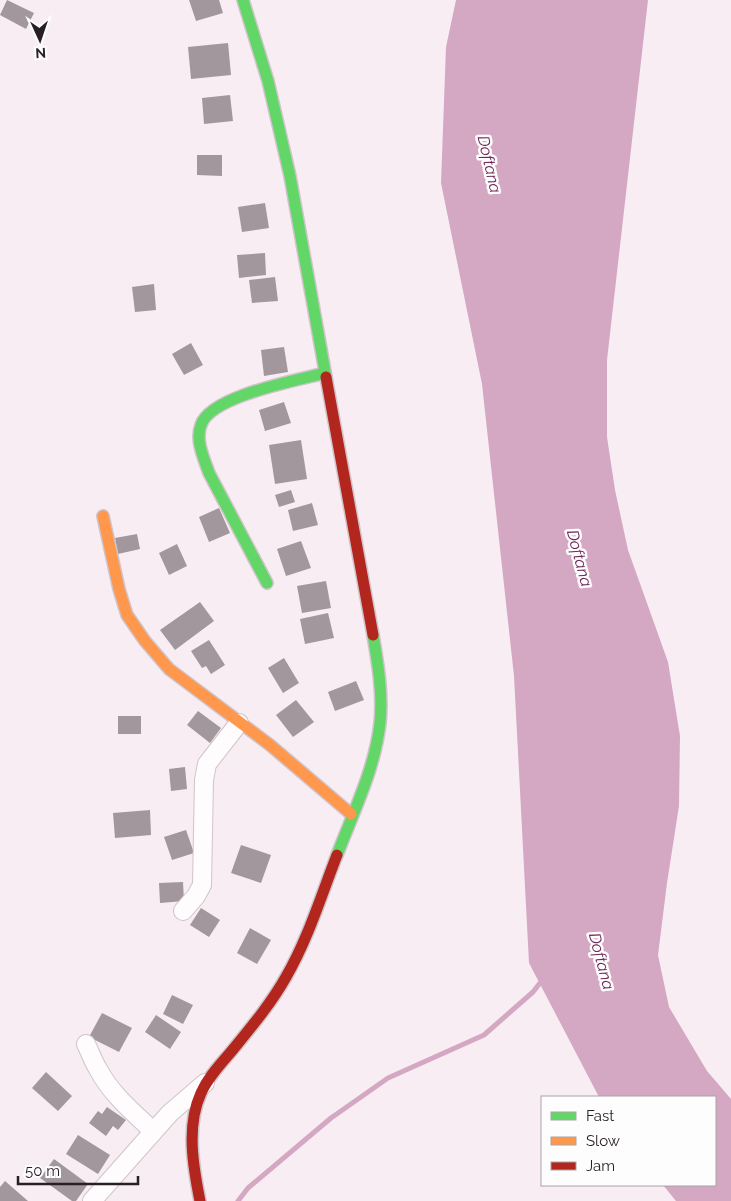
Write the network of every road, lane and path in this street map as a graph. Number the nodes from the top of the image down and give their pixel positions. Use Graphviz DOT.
graph roads {
  1 [pos="243,0"];
  2 [pos="325,373"];
  3 [pos="103,516"];
  4 [pos="267,583"];
  5 [pos="239,722"];
  6 [pos="351,814"];
  7 [pos="183,911"];
  8 [pos="86,1044"];
  9 [pos="207,1081"];
  10 [pos="153,1131"];
  11 [pos="92,1201"];
  12 [pos="200,1201"];
  1 -- 2 [label="main road"];
  2 -- 4 [label="main road"];
  2 -- 6 [label="main road"];
  3 -- 5 [label="main road"];
  5 -- 6 [label="main road"];
  5 -- 7 [label="street"];
  6 -- 9 [label="main road"];
  8 -- 10 [label="street"];
  9 -- 10 [label="street"];
  9 -- 12 [label="main road"];
  10 -- 11 [label="street"];
}
